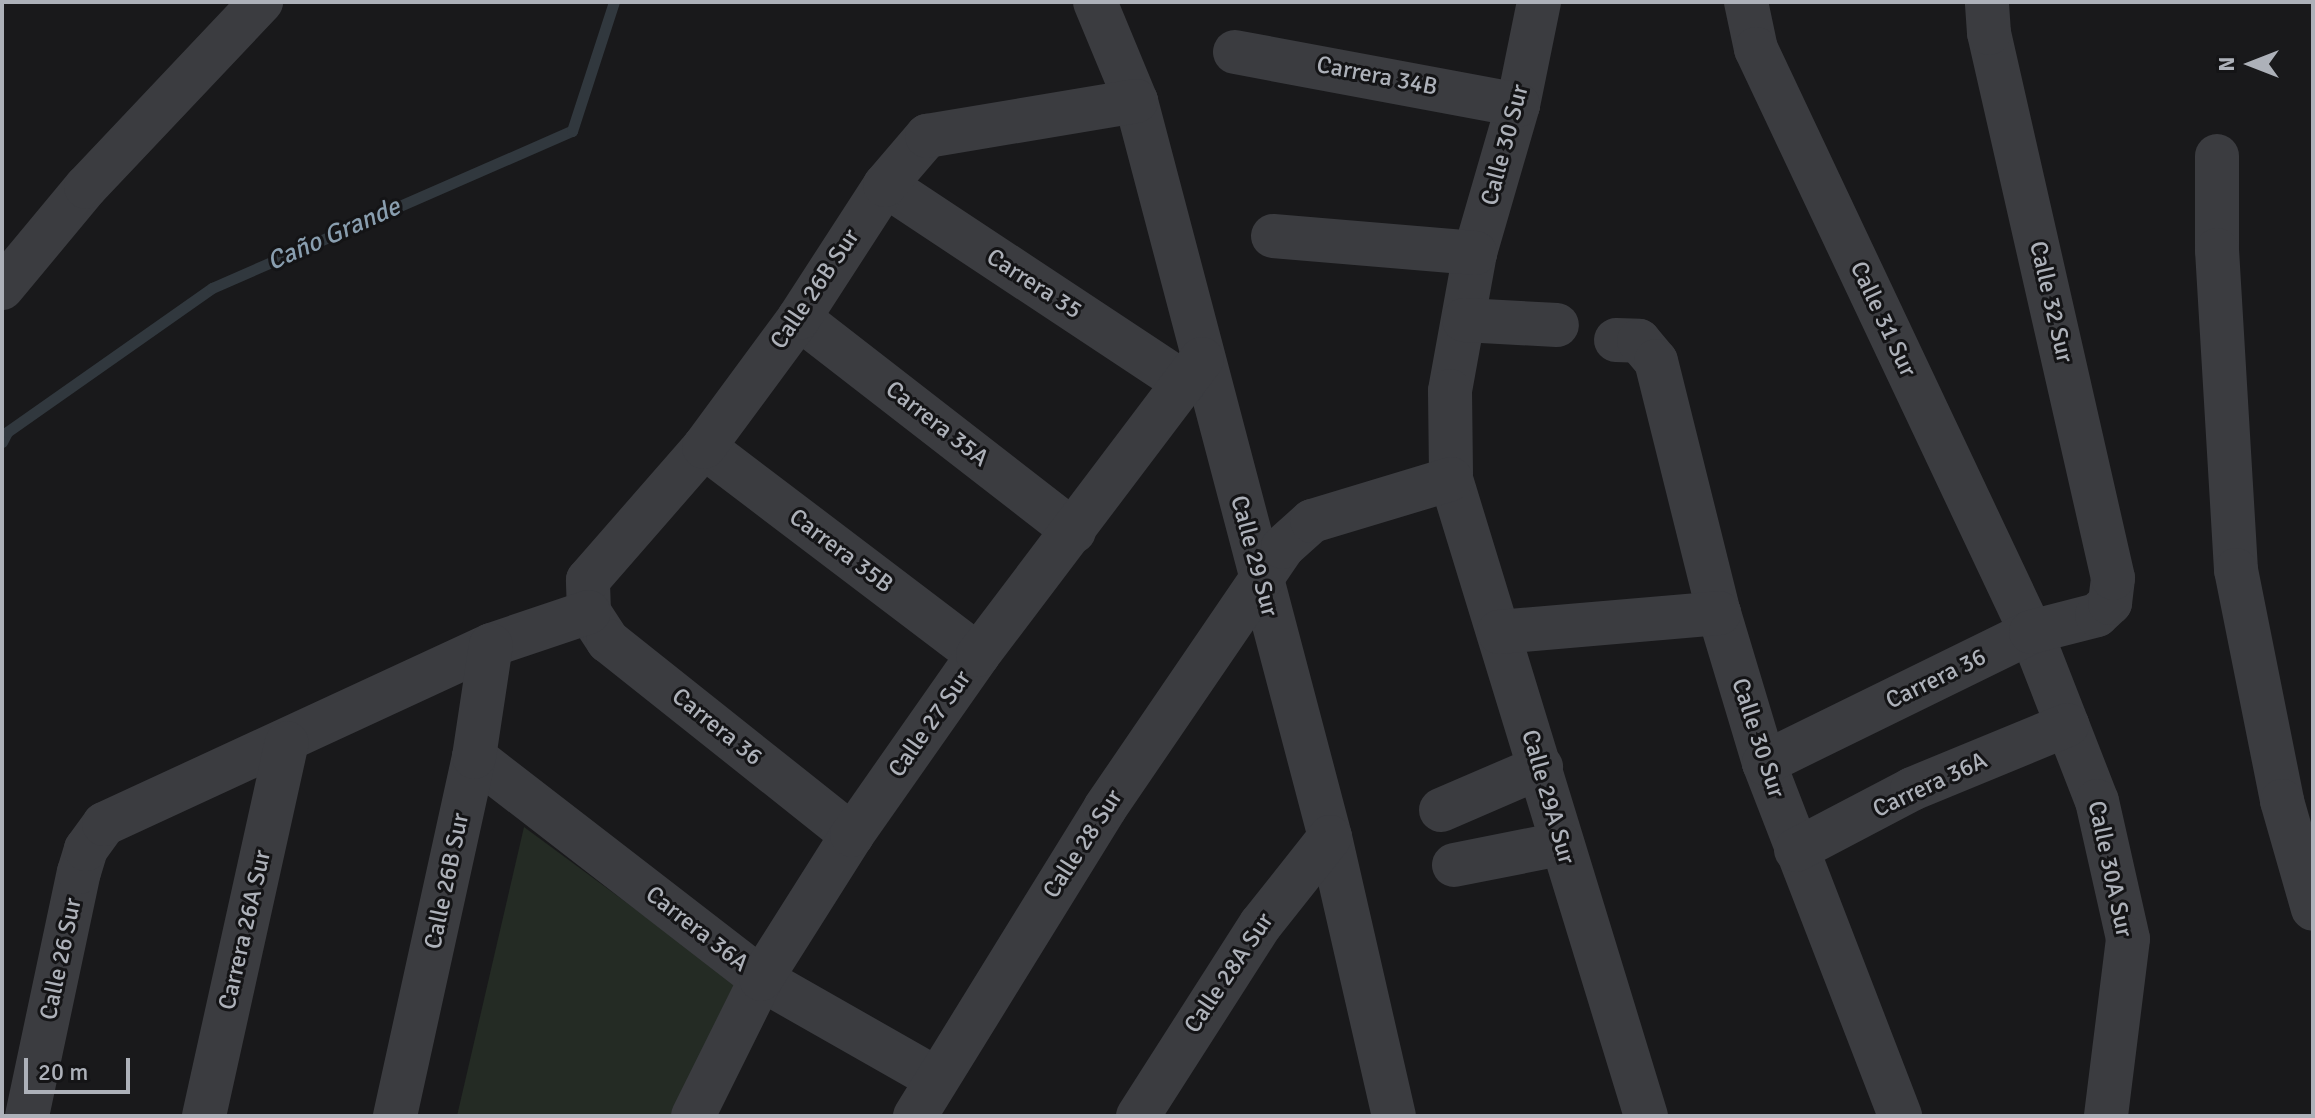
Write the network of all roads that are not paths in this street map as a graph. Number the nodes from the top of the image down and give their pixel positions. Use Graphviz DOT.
graph roads {
  1 [pos="261,2"];
  2 [pos="1095,2"];
  3 [pos="1539,2"];
  4 [pos="1746,2"];
  5 [pos="1987,2"];
  6 [pos="1235,52"];
  7 [pos="1136,101"];
  8 [pos="1518,105"];
  9 [pos="2217,156"];
  10 [pos="885,185"];
  11 [pos="1273,236"];
  12 [pos="1475,253"];
  13 [pos="2,288"];
  14 [pos="799,318"];
  15 [pos="1464,320"];
  16 [pos="1557,325"];
  17 [pos="1632,344"];
  18 [pos="1193,371"];
  19 [pos="704,447"];
  20 [pos="1451,479"];
  21 [pos="1074,531"];
  22 [pos="1260,578"];
  23 [pos="2110,603"];
  24 [pos="589,612"];
  25 [pos="1719,613"];
  26 [pos="1499,632"];
  27 [pos="2031,632"];
  28 [pos="491,645"];
  29 [pos="978,655"];
  30 [pos="2067,725"];
  31 [pos="287,743"];
  32 [pos="474,757"];
  33 [pos="1764,763"];
  34 [pos="1541,767"];
  35 [pos="1494,790"];
  36 [pos="1441,810"];
  37 [pos="852,835"];
  38 [pos="1330,837"];
  39 [pos="1560,844"];
  40 [pos="1796,850"];
  41 [pos="1506,854"];
  42 [pos="1454,865"];
  43 [pos="2313,909"];
  44 [pos="761,979"];
  45 [pos="935,1078"];
  46 [pos="27,1116"];
  47 [pos="204,1116"];
  48 [pos="395,1116"];
  49 [pos="693,1116"];
  50 [pos="915,1116"];
  51 [pos="1138,1116"];
  52 [pos="1394,1116"];
  53 [pos="1646,1116"];
  54 [pos="1900,1116"];
  55 [pos="2106,1116"];
  1 -- 13 [label="street"];
  2 -- 7 [label="street, Calle 29 Sur"];
  3 -- 8 [label="street, Calle 30 Sur"];
  4 -- 27 [label="street, Calle 31 Sur"];
  5 -- 23 [label="street, Calle 32 Sur"];
  6 -- 8 [label="street, Carrera 34B"];
  7 -- 10 [label="street, Calle 26B Sur"];
  7 -- 18 [label="street, Calle 29 Sur"];
  8 -- 12 [label="street, Calle 30 Sur"];
  9 -- 43 [label="street"];
  10 -- 14 [label="street, Calle 26B Sur"];
  10 -- 18 [label="street, Carrera 35"];
  11 -- 12 [label="street"];
  12 -- 15 [label="street, Calle 30 Sur"];
  14 -- 19 [label="street, Calle 26B Sur"];
  14 -- 21 [label="street, Carrera 35A"];
  15 -- 16 [label="street"];
  15 -- 20 [label="street, Calle 30 Sur"];
  17 -- 25 [label="street, Calle 30 Sur"];
  18 -- 21 [label="street, Calle 27 Sur"];
  18 -- 22 [label="street, Calle 29 Sur"];
  19 -- 24 [label="street, Calle 26B Sur"];
  19 -- 29 [label="street, Carrera 35B"];
  20 -- 22 [label="street"];
  20 -- 26 [label="street, Calle 29A Sur"];
  21 -- 29 [label="street, Calle 27 Sur"];
  22 -- 38 [label="street, Calle 29 Sur"];
  22 -- 45 [label="street, Calle 28 Sur"];
  23 -- 27 [label="street, Carrera 36"];
  24 -- 28 [label="street"];
  24 -- 37 [label="street, Carrera 36"];
  25 -- 26 [label="street"];
  25 -- 33 [label="street, Calle 30 Sur"];
  26 -- 34 [label="street, Calle 29A Sur"];
  27 -- 30 [label="street, Calle 30A Sur"];
  27 -- 33 [label="street, Carrera 36"];
  28 -- 31 [label="street"];
  28 -- 32 [label="street, Calle 26B Sur"];
  29 -- 37 [label="street, Calle 27 Sur"];
  30 -- 40 [label="street, Carrera 36A"];
  30 -- 55 [label="street, Calle 30A Sur"];
  31 -- 46 [label="street, Calle 26 Sur"];
  31 -- 47 [label="street, Carrera 26A Sur"];
  32 -- 44 [label="street, Carrera 36A"];
  32 -- 48 [label="street, Calle 26B Sur"];
  33 -- 40 [label="street, Calle 30 Sur"];
  34 -- 35 [label="street"];
  34 -- 39 [label="street, Calle 29A Sur"];
  35 -- 36 [label="street"];
  35 -- 41 [label="street"];
  37 -- 44 [label="street, Calle 27 Sur"];
  38 -- 51 [label="street, Calle 28A Sur"];
  38 -- 52 [label="street, Calle 29 Sur"];
  39 -- 41 [label="street"];
  39 -- 53 [label="street, Calle 29A Sur"];
  40 -- 54 [label="street, Calle 30 Sur"];
  41 -- 42 [label="street"];
  44 -- 45 [label="street, Carrera 36A"];
  44 -- 49 [label="street, Calle 27 Sur"];
  45 -- 50 [label="street, Calle 28 Sur"];
}
